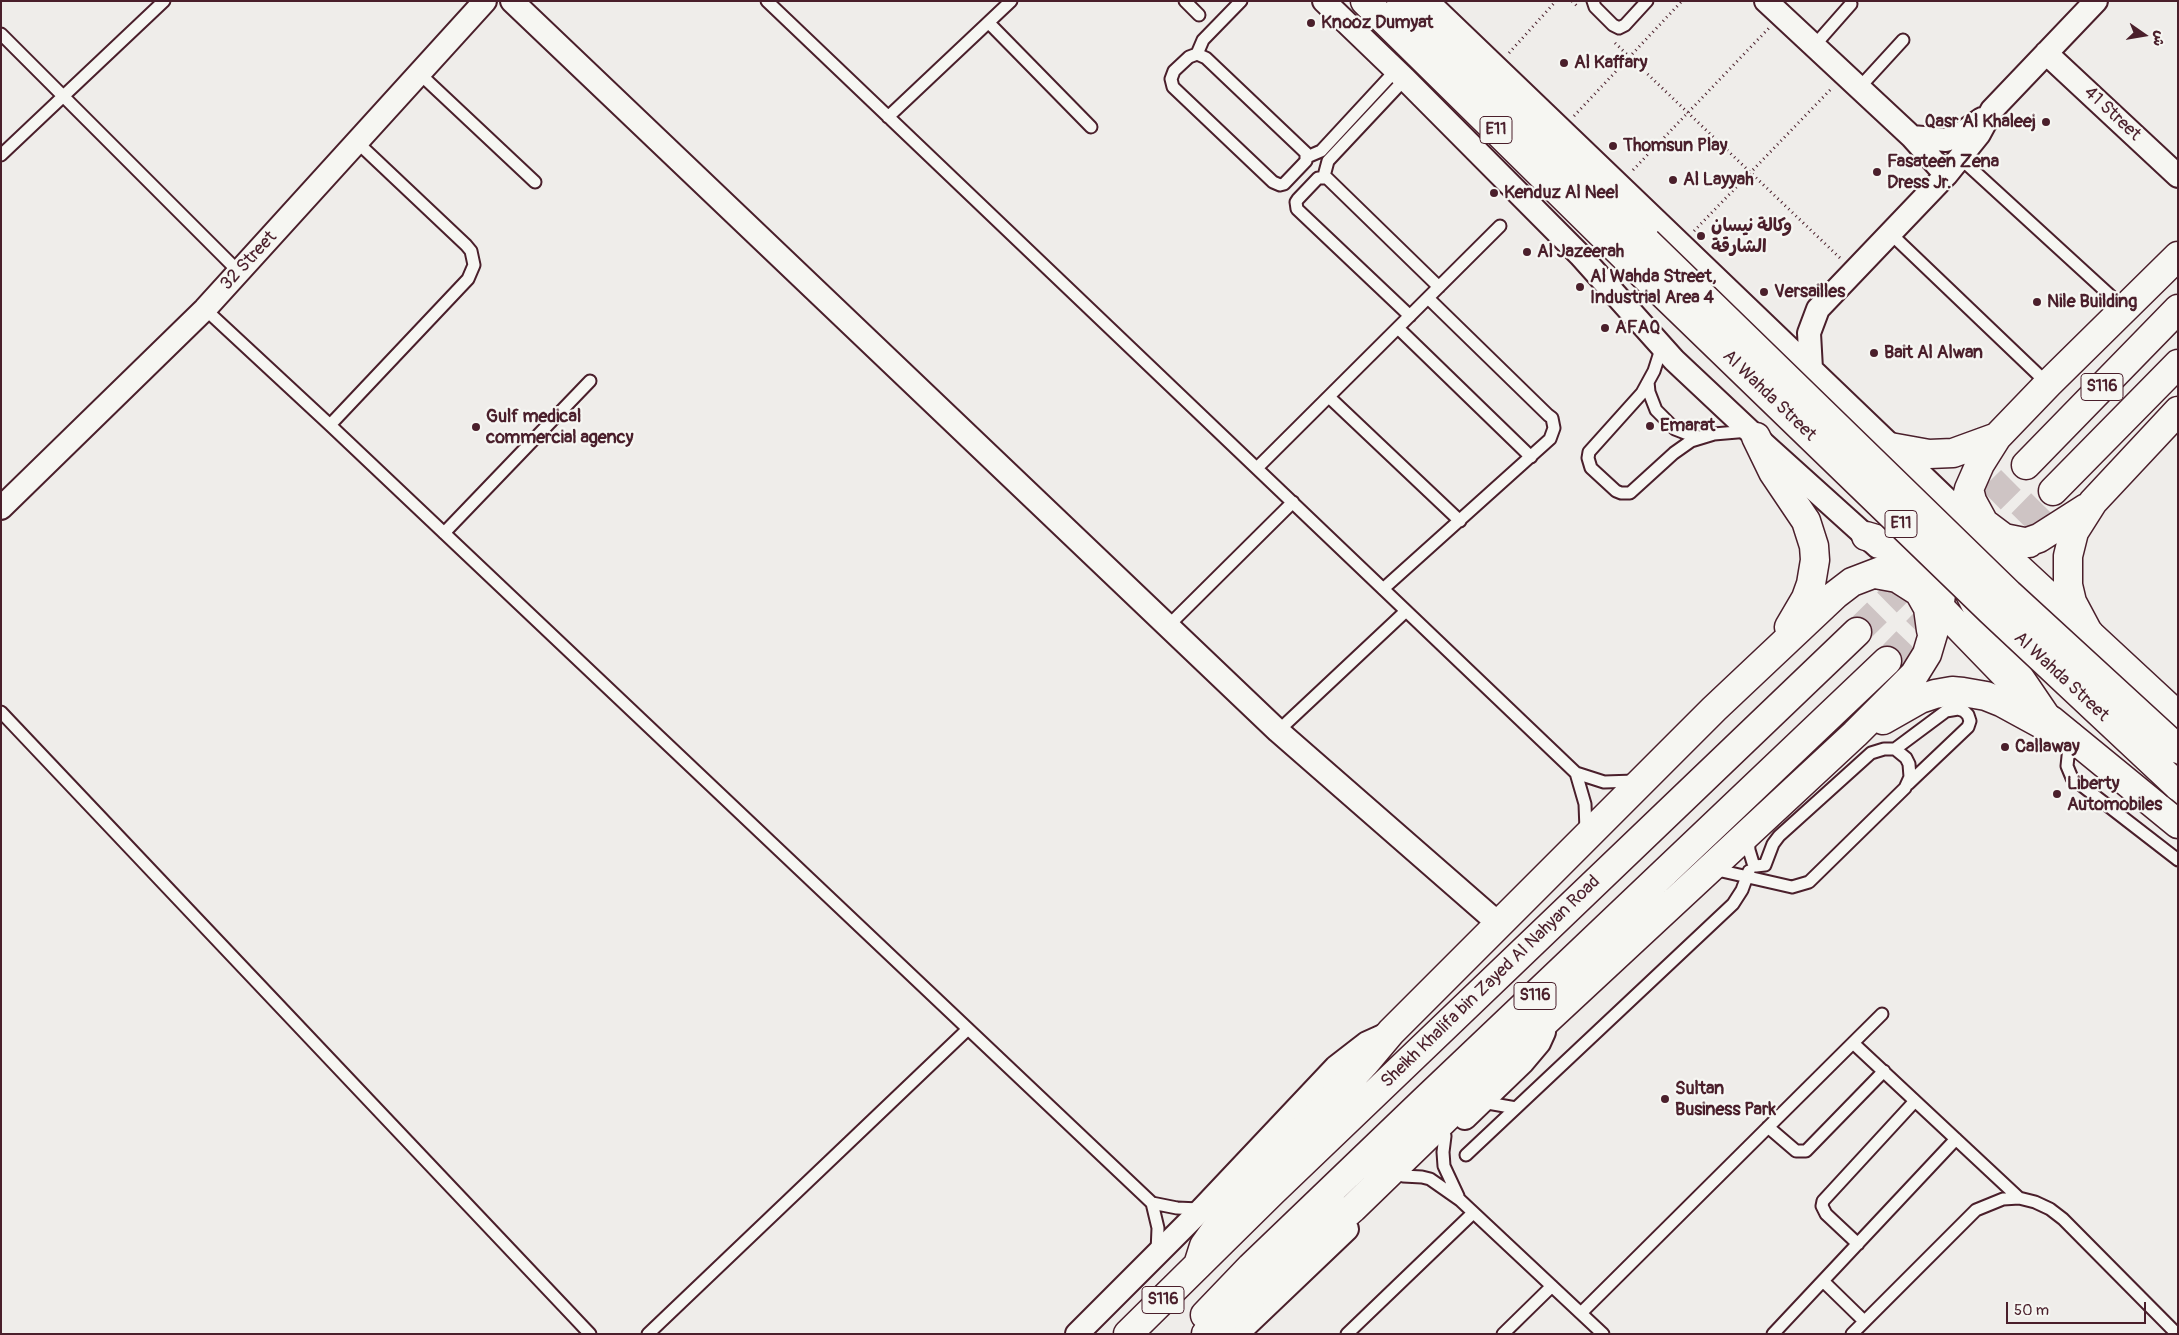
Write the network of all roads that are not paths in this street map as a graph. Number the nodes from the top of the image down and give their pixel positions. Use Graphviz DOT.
graph roads {
  1 [pos="164,1"];
  2 [pos="485,1"];
  3 [pos="512,1"];
  4 [pos="767,1"];
  5 [pos="1011,1"];
  6 [pos="1185,1"];
  7 [pos="1241,1"];
  8 [pos="1324,1"];
  9 [pos="1366,1"];
  10 [pos="1401,1"];
  11 [pos="1427,1"];
  12 [pos="1593,1"];
  13 [pos="1647,1"];
  14 [pos="2096,1"];
  15 [pos="1851,4"];
  16 [pos="1774,8"];
  17 [pos="1199,15"];
  18 [pos="988,23"];
  19 [pos="1,34"];
  20 [pos="1903,40"];
  21 [pos="1814,46"];
  22 [pos="2046,53"];
  23 [pos="1197,54"];
  24 [pos="420,74"];
  25 [pos="1400,74"];
  26 [pos="1852,81"];
  27 [pos="63,96"];
  28 [pos="1992,110"];
  29 [pos="888,117"];
  30 [pos="1091,127"];
  31 [pos="1912,138"];
  32 [pos="358,143"];
  33 [pos="1,155"];
  34 [pos="1307,157"];
  35 [pos="1953,166"];
  36 [pos="1324,176"];
  37 [pos="2178,176"];
  38 [pos="535,182"];
  39 [pos="1500,226"];
  40 [pos="1890,233"];
  41 [pos="1637,251"];
  42 [pos="2178,256"];
  43 [pos="239,272"];
  44 [pos="1439,286"];
  45 [pos="1428,298"];
  46 [pos="205,309"];
  47 [pos="2124,309"];
  48 [pos="2178,309"];
  49 [pos="1410,316"];
  50 [pos="1398,328"];
  51 [pos="1662,346"];
  52 [pos="2178,364"];
  53 [pos="1811,369"];
  54 [pos="590,381"];
  55 [pos="1648,382"];
  56 [pos="2048,384"];
  57 [pos="1329,397"];
  58 [pos="2178,411"];
  59 [pos="330,425"];
  60 [pos="2167,432"];
  61 [pos="1752,434"];
  62 [pos="1702,437"];
  63 [pos="1997,437"];
  64 [pos="1890,447"];
  65 [pos="1531,457"];
  66 [pos="2026,465"];
  67 [pos="1257,468"];
  68 [pos="1969,489"];
  69 [pos="2053,491"];
  70 [pos="1293,502"];
  71 [pos="2093,502"];
  72 [pos="2,506"];
  73 [pos="1962,514"];
  74 [pos="1460,521"];
  75 [pos="444,533"];
  76 [pos="1866,536"];
  77 [pos="2029,543"];
  78 [pos="1999,552"];
  79 [pos="1951,560"];
  80 [pos="1899,566"];
  81 [pos="1871,573"];
  82 [pos="1384,589"];
  83 [pos="1940,606"];
  84 [pos="1406,611"];
  85 [pos="1168,626"];
  86 [pos="1857,632"];
  87 [pos="2089,633"];
  88 [pos="1931,637"];
  89 [pos="1777,648"];
  90 [pos="1886,661"];
  91 [pos="1,712"];
  92 [pos="2045,714"];
  93 [pos="2178,716"];
  94 [pos="1278,731"];
  95 [pos="1855,734"];
  96 [pos="2070,736"];
  97 [pos="1895,749"];
  98 [pos="2178,749"];
  99 [pos="1576,773"];
  100 [pos="1647,777"];
  101 [pos="1908,784"];
  102 [pos="2178,786"];
  103 [pos="2178,824"];
  104 [pos="1748,832"];
  105 [pos="1586,836"];
  106 [pos="2178,860"];
  107 [pos="1752,863"];
  108 [pos="1709,869"];
  109 [pos="1747,877"];
  110 [pos="1499,924"];
  111 [pos="1882,1014"];
  112 [pos="1548,1019"];
  113 [pos="968,1030"];
  114 [pos="1391,1032"];
  115 [pos="1853,1043"];
  116 [pos="1884,1072"];
  117 [pos="1915,1101"];
  118 [pos="1482,1102"];
  119 [pos="1516,1108"];
  120 [pos="1768,1127"];
  121 [pos="1445,1136"];
  122 [pos="1956,1139"];
  123 [pos="1466,1155"];
  124 [pos="1403,1176"];
  125 [pos="2019,1198"];
  126 [pos="1460,1200"];
  127 [pos="1152,1203"];
  128 [pos="1202,1209"];
  129 [pos="1473,1213"];
  130 [pos="1858,1244"];
  131 [pos="1157,1254"];
  132 [pos="1198,1265"];
  133 [pos="1823,1281"];
  134 [pos="1552,1286"];
  135 [pos="1581,1313"];
  136 [pos="1864,1321"];
  137 [pos="590,1334"];
  138 [pos="648,1334"];
  139 [pos="1077,1334"];
  140 [pos="1128,1334"];
  141 [pos="1187,1334"];
  142 [pos="1206,1334"];
  143 [pos="1237,1334"];
  144 [pos="1347,1334"];
  145 [pos="1503,1334"];
  146 [pos="1602,1334"];
  147 [pos="1773,1334"];
  148 [pos="1852,1334"];
  149 [pos="2177,1334"];
  1 -- 27 [label="lane"];
  2 -- 24 [label="street, 32 Street"];
  3 -- 85 [label="street"];
  4 -- 29 [label="lane"];
  5 -- 18 [label="lane"];
  6 -- 17 [label="lane"];
  7 -- 23 [label="lane"];
  8 -- 25 [label="street"];
  9 -- 41 [label="main road, Al Wahda Street / E11"];
  10 -- 41 [label="main road, Al Wahda Street / E11"];
  11 -- 53 [label="street"];
  12 -- 13 [label="lane"];
  14 -- 22 [label="street"];
  15 -- 21 [label="lane"];
  16 -- 21 [label="street"];
  18 -- 29 [label="lane"];
  18 -- 30 [label="lane"];
  19 -- 27 [label="lane"];
  20 -- 26 [label="lane"];
  21 -- 26 [label="street"];
  22 -- 28 [label="street"];
  22 -- 37 [label="street, 41 Street"];
  23 -- 34 [label="lane"];
  23 -- 34 [label="lane"];
  24 -- 32 [label="street, 32 Street"];
  24 -- 38 [label="lane"];
  25 -- 34 [label="lane"];
  25 -- 36 [label="lane"];
  25 -- 51 [label="street"];
  26 -- 31 [label="street"];
  27 -- 33 [label="lane"];
  27 -- 43 [label="lane"];
  28 -- 31 [label="street"];
  28 -- 35 [label="street"];
  29 -- 67 [label="lane"];
  31 -- 35 [label="street"];
  32 -- 43 [label="street, 32 Street"];
  32 -- 59 [label="lane"];
  35 -- 40 [label="street"];
  35 -- 47 [label="lane"];
  36 -- 44 [label="lane"];
  36 -- 49 [label="lane"];
  39 -- 44 [label="lane"];
  40 -- 53 [label="street"];
  40 -- 56 [label="lane"];
  41 -- 98 [label="main road, Al Wahda Street / E11, bridge"];
  41 -- 102 [label="main road, Al Wahda Street / E11, bridge"];
  42 -- 47 [label="main road"];
  43 -- 46 [label="street, 32 Street"];
  44 -- 45 [label="lane"];
  45 -- 49 [label="lane"];
  45 -- 65 [label="lane"];
  46 -- 59 [label="lane"];
  46 -- 72 [label="street, 32 Street"];
  47 -- 56 [label="main road"];
  48 -- 66 [label="main road, S116"];
  49 -- 50 [label="lane"];
  50 -- 57 [label="lane"];
  50 -- 65 [label="lane"];
  51 -- 55 [label="lane"];
  51 -- 61 [label="street"];
  52 -- 69 [label="main road, S116"];
  53 -- 64 [label="street"];
  54 -- 75 [label="lane"];
  55 -- 62 [label="lane"];
  55 -- 62 [label="lane"];
  56 -- 63 [label="main road"];
  57 -- 67 [label="lane"];
  57 -- 74 [label="lane"];
  58 -- 60 [label="main road"];
  59 -- 75 [label="lane"];
  60 -- 71 [label="main road"];
  61 -- 62 [label="lane"];
  61 -- 76 [label="street"];
  61 -- 89 [label="main road"];
  63 -- 64 [label="main road"];
  63 -- 68 [label="main road"];
  64 -- 73 [label="street"];
  64 -- 79 [label="main road"];
  65 -- 74 [label="lane"];
  67 -- 70 [label="lane"];
  68 -- 73 [label="main road"];
  68 -- 77 [label="main road"];
  70 -- 82 [label="lane"];
  70 -- 85 [label="lane"];
  71 -- 77 [label="main road"];
  71 -- 87 [label="main road"];
  73 -- 78 [label="main road"];
  73 -- 79 [label="main road"];
  74 -- 82 [label="lane"];
  75 -- 113 [label="lane"];
  76 -- 79 [label="main road"];
  76 -- 80 [label="street"];
  77 -- 78 [label="main road"];
  78 -- 79 [label="main road"];
  78 -- 87 [label="main road"];
  79 -- 80 [label="main road"];
  79 -- 83 [label="main road"];
  79 -- 87 [label="main road"];
  79 -- 92 [label="main road"];
  80 -- 81 [label="main road"];
  80 -- 83 [label="main road"];
  81 -- 88 [label="main road"];
  81 -- 89 [label="main road"];
  82 -- 84 [label="lane"];
  83 -- 88 [label="main road"];
  83 -- 92 [label="main road"];
  84 -- 94 [label="lane"];
  84 -- 99 [label="lane"];
  85 -- 94 [label="street"];
  86 -- 132 [label="main road, Sheikh Khalifa bin Zayed Al Nahyan Road / S116"];
  87 -- 93 [label="main road"];
  88 -- 95 [label="main road"];
  89 -- 100 [label="main road"];
  90 -- 141 [label="main road, S116"];
  91 -- 137 [label="lane"];
  92 -- 96 [label="main road"];
  94 -- 110 [label="street"];
  95 -- 96 [label="main road"];
  95 -- 104 [label="main road"];
  96 -- 103 [label="main road"];
  96 -- 106 [label="lane"];
  97 -- 101 [label="lane"];
  97 -- 101 [label="lane"];
  97 -- 107 [label="lane"];
  99 -- 100 [label="lane"];
  99 -- 105 [label="lane"];
  100 -- 105 [label="main road"];
  101 -- 109 [label="lane"];
  104 -- 107 [label="lane"];
  104 -- 108 [label="main road"];
  105 -- 110 [label="main road"];
  107 -- 109 [label="lane"];
  108 -- 109 [label="lane"];
  108 -- 112 [label="main road"];
  109 -- 119 [label="lane"];
  110 -- 114 [label="main road"];
  111 -- 115 [label="lane"];
  112 -- 118 [label="street"];
  112 -- 142 [label="main road"];
  113 -- 127 [label="lane"];
  113 -- 138 [label="lane"];
  114 -- 128 [label="street"];
  114 -- 132 [label="main road"];
  115 -- 116 [label="lane"];
  115 -- 120 [label="lane"];
  116 -- 117 [label="lane"];
  116 -- 120 [label="lane"];
  117 -- 122 [label="lane"];
  117 -- 130 [label="lane"];
  118 -- 119 [label="lane"];
  118 -- 121 [label="street"];
  119 -- 123 [label="lane"];
  120 -- 135 [label="lane"];
  121 -- 124 [label="street"];
  121 -- 126 [label="lane"];
  122 -- 125 [label="lane"];
  122 -- 130 [label="lane"];
  124 -- 126 [label="lane"];
  124 -- 143 [label="street"];
  125 -- 136 [label="lane"];
  125 -- 149 [label="lane"];
  126 -- 129 [label="lane"];
  127 -- 128 [label="lane"];
  127 -- 131 [label="lane"];
  128 -- 131 [label="street"];
  129 -- 134 [label="lane"];
  129 -- 144 [label="lane"];
  130 -- 133 [label="lane"];
  131 -- 139 [label="street"];
  132 -- 140 [label="main road, Sheikh Khalifa bin Zayed Al Nahyan Road / S116"];
  133 -- 136 [label="lane"];
  133 -- 147 [label="lane"];
  134 -- 135 [label="lane"];
  134 -- 145 [label="lane"];
  135 -- 146 [label="lane"];
  136 -- 148 [label="lane"];
}
